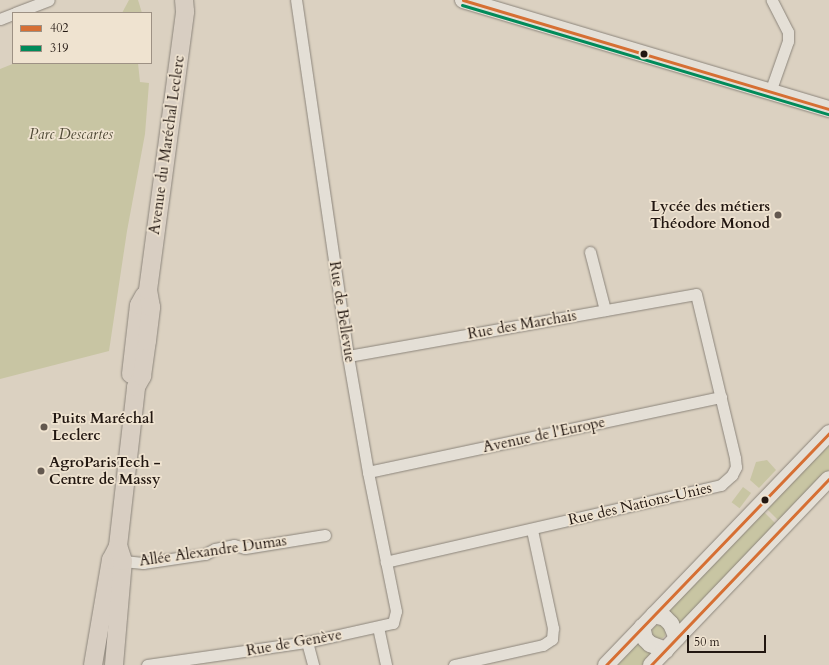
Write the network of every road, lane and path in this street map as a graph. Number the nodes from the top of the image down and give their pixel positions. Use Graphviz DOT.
graph roads {
  1 [pos="49,0"];
  2 [pos="296,0"];
  3 [pos="463,0"];
  4 [pos="772,0"];
  5 [pos="185,4"];
  6 [pos="17,12"];
  7 [pos="12,14"];
  8 [pos="0,19"];
  9 [pos="770,92"];
  10 [pos="829,109"];
  11 [pos="590,252"];
  12 [pos="696,294"];
  13 [pos="606,310"];
  14 [pos="348,356"];
  15 [pos="721,397"];
  16 [pos="829,433"];
  17 [pos="368,472"];
  18 [pos="829,479"];
  19 [pos="532,530"];
  20 [pos="325,535"];
  21 [pos="121,554"];
  22 [pos="386,562"];
  23 [pos="654,615"];
  24 [pos="393,623"];
  25 [pos="378,627"];
  26 [pos="642,627"];
  27 [pos="678,638"];
  28 [pos="307,642"];
  29 [pos="666,650"];
  30 [pos="93,665"];
  31 [pos="114,665"];
  32 [pos="147,665"];
  33 [pos="313,665"];
  34 [pos="386,665"];
  35 [pos="454,665"];
  36 [pos="606,665"];
  37 [pos="651,665"];
  1 -- 6 [label="street"];
  2 -- 14 [label="street, Rue de Bellevue"];
  3 -- 9 [label="street"];
  4 -- 9 [label="street"];
  5 -- 21 [label="main road, Avenue du Maréchal Leclerc"];
  7 -- 8 [label="street"];
  9 -- 10 [label="street"];
  11 -- 13 [label="street"];
  12 -- 13 [label="street, Rue des Marchais"];
  12 -- 15 [label="street, Rue des Nations-Unies"];
  13 -- 14 [label="street, Rue des Marchais"];
  14 -- 17 [label="street, Rue de Bellevue"];
  15 -- 17 [label="street, Avenue de l'Europe"];
  15 -- 19 [label="street, Rue des Nations-Unies"];
  16 -- 23 [label="street"];
  17 -- 22 [label="street, Rue de Bellevue"];
  18 -- 27 [label="street"];
  19 -- 22 [label="street, Rue des Nations-Unies"];
  19 -- 35 [label="street"];
  20 -- 21 [label="street, Allée Alexandre Dumas"];
  21 -- 30 [label="main road, Avenue du Maréchal Leclerc"];
  21 -- 31 [label="main road, Avenue du Maréchal Leclerc"];
  22 -- 24 [label="street, Rue de Bellevue"];
  23 -- 26 [label="street"];
  23 -- 27 [label="street"];
  24 -- 25 [label="street, Rue de Genève"];
  25 -- 28 [label="street, Rue de Genève"];
  25 -- 34 [label="street"];
  26 -- 29 [label="street"];
  26 -- 36 [label="street"];
  27 -- 29 [label="street"];
  28 -- 32 [label="street, Rue de Genève"];
  28 -- 33 [label="street"];
  29 -- 37 [label="street"];
}
